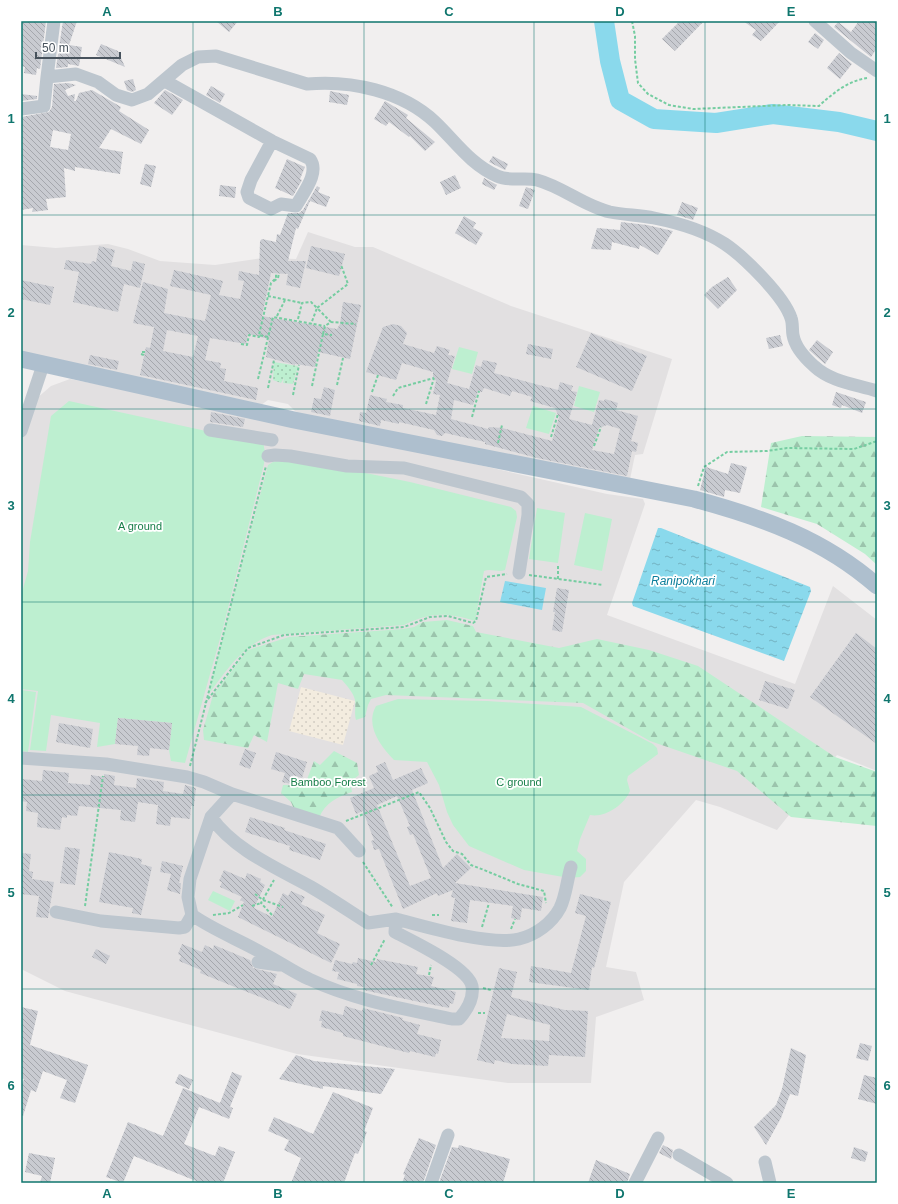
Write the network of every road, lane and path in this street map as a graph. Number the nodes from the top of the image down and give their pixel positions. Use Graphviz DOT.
graph roads {
  1 [pos="54,21"];
  2 [pos="632,21"];
  3 [pos="815,21"];
  4 [pos="874,74"];
  5 [pos="47,77"];
  6 [pos="165,81"];
  7 [pos="21,109"];
  8 [pos="272,141"];
  9 [pos="341,264"];
  10 [pos="278,273"];
  11 [pos="268,296"];
  12 [pos="285,300"];
  13 [pos="302,303"];
  14 [pos="317,308"];
  15 [pos="277,316"];
  16 [pos="298,319"];
  17 [pos="331,322"];
  18 [pos="311,324"];
  19 [pos="356,324"];
  20 [pos="325,326"];
  21 [pos="323,334"];
  22 [pos="259,335"];
  23 [pos="332,335"];
  24 [pos="268,337"];
  25 [pos="241,344"];
  26 [pos="343,358"];
  27 [pos="21,359"];
  28 [pos="274,360"];
  29 [pos="43,365"];
  30 [pos="300,365"];
  31 [pos="378,375"];
  32 [pos="258,379"];
  33 [pos="337,385"];
  34 [pos="312,386"];
  35 [pos="268,388"];
  36 [pos="479,391"];
  37 [pos="877,391"];
  38 [pos="372,392"];
  39 [pos="294,395"];
  40 [pos="393,396"];
  41 [pos="426,404"];
  42 [pos="558,414"];
  43 [pos="472,417"];
  44 [pos="502,425"];
  45 [pos="601,427"];
  46 [pos="210,430"];
  47 [pos="21,431"];
  48 [pos="550,437"];
  49 [pos="272,440"];
  50 [pos="877,441"];
  51 [pos="498,443"];
  52 [pos="594,446"];
  53 [pos="268,456"];
  54 [pos="694,499"];
  55 [pos="558,566"];
  56 [pos="519,573"];
  57 [pos="558,579"];
  58 [pos="603,585"];
  59 [pos="877,586"];
  60 [pos="205,702"];
  61 [pos="21,758"];
  62 [pos="106,764"];
  63 [pos="187,777"];
  64 [pos="232,794"];
  65 [pos="212,817"];
  66 [pos="338,828"];
  67 [pos="359,851"];
  68 [pos="571,867"];
  69 [pos="268,891"];
  70 [pos="255,894"];
  71 [pos="263,900"];
  72 [pos="261,903"];
  73 [pos="489,903"];
  74 [pos="546,903"];
  75 [pos="243,905"];
  76 [pos="252,906"];
  77 [pos="283,907"];
  78 [pos="56,912"];
  79 [pos="192,915"];
  80 [pos="272,915"];
  81 [pos="395,915"];
  82 [pos="431,915"];
  83 [pos="438,916"];
  84 [pos="83,917"];
  85 [pos="205,924"];
  86 [pos="386,938"];
  87 [pos="479,938"];
  88 [pos="258,962"];
  89 [pos="371,965"];
  90 [pos="283,966"];
  91 [pos="475,1012"];
  92 [pos="485,1013"];
  93 [pos="448,1135"];
  94 [pos="658,1138"];
  95 [pos="679,1155"];
  96 [pos="765,1162"];
  97 [pos="431,1183"];
  98 [pos="635,1183"];
  99 [pos="727,1183"];
  100 [pos="770,1183"];
  1 -- 5 [label="street"];
  2 -- 4 [label="path"];
  3 -- 4 [label="street"];
  5 -- 6 [label="street"];
  5 -- 7 [label="street"];
  6 -- 8 [label="street"];
  6 -- 37 [label="street"];
  8 -- 8 [label="street"];
  9 -- 14 [label="path"];
  10 -- 11 [label="path"];
  11 -- 12 [label="path"];
  11 -- 22 [label="path"];
  12 -- 13 [label="path"];
  12 -- 15 [label="path"];
  13 -- 14 [label="path"];
  13 -- 16 [label="path"];
  14 -- 17 [label="path"];
  14 -- 18 [label="path"];
  17 -- 19 [label="path"];
  17 -- 20 [label="path"];
  18 -- 20 [label="path"];
  18 -- 24 [label="path"];
  20 -- 21 [label="path"];
  21 -- 23 [label="path"];
  21 -- 34 [label="path"];
  22 -- 24 [label="path"];
  22 -- 25 [label="path"];
  24 -- 32 [label="path"];
  26 -- 33 [label="path"];
  27 -- 29 [label="main road"];
  28 -- 35 [label="path"];
  29 -- 47 [label="street"];
  29 -- 54 [label="main road"];
  30 -- 39 [label="path"];
  31 -- 38 [label="path"];
  36 -- 43 [label="path"];
  40 -- 41 [label="path"];
  42 -- 48 [label="path"];
  44 -- 51 [label="path"];
  45 -- 52 [label="path"];
  46 -- 49 [label="street"];
  50 -- 54 [label="path"];
  53 -- 56 [label="street"];
  53 -- 60 [label="path"];
  54 -- 59 [label="main road"];
  55 -- 57 [label="path"];
  56 -- 57 [label="path"];
  56 -- 60 [label="path"];
  57 -- 58 [label="path"];
  60 -- 63 [label="path"];
  61 -- 62 [label="street"];
  62 -- 63 [label="street"];
  62 -- 84 [label="path"];
  63 -- 64 [label="street"];
  64 -- 65 [label="street"];
  64 -- 66 [label="street"];
  65 -- 79 [label="street"];
  65 -- 81 [label="street"];
  66 -- 67 [label="street"];
  66 -- 74 [label="path"];
  67 -- 81 [label="path"];
  68 -- 87 [label="street"];
  69 -- 71 [label="path"];
  70 -- 71 [label="path"];
  71 -- 72 [label="path"];
  71 -- 77 [label="path"];
  72 -- 76 [label="path"];
  72 -- 80 [label="path"];
  73 -- 87 [label="path"];
  75 -- 85 [label="path"];
  78 -- 84 [label="street"];
  79 -- 84 [label="street"];
  79 -- 85 [label="street"];
  81 -- 87 [label="street"];
  81 -- 90 [label="street"];
  82 -- 83 [label="path"];
  85 -- 90 [label="street"];
  86 -- 89 [label="path"];
  88 -- 90 [label="street"];
  91 -- 92 [label="path"];
  93 -- 97 [label="street"];
  94 -- 98 [label="street"];
  95 -- 99 [label="street"];
  96 -- 100 [label="street"];
}
